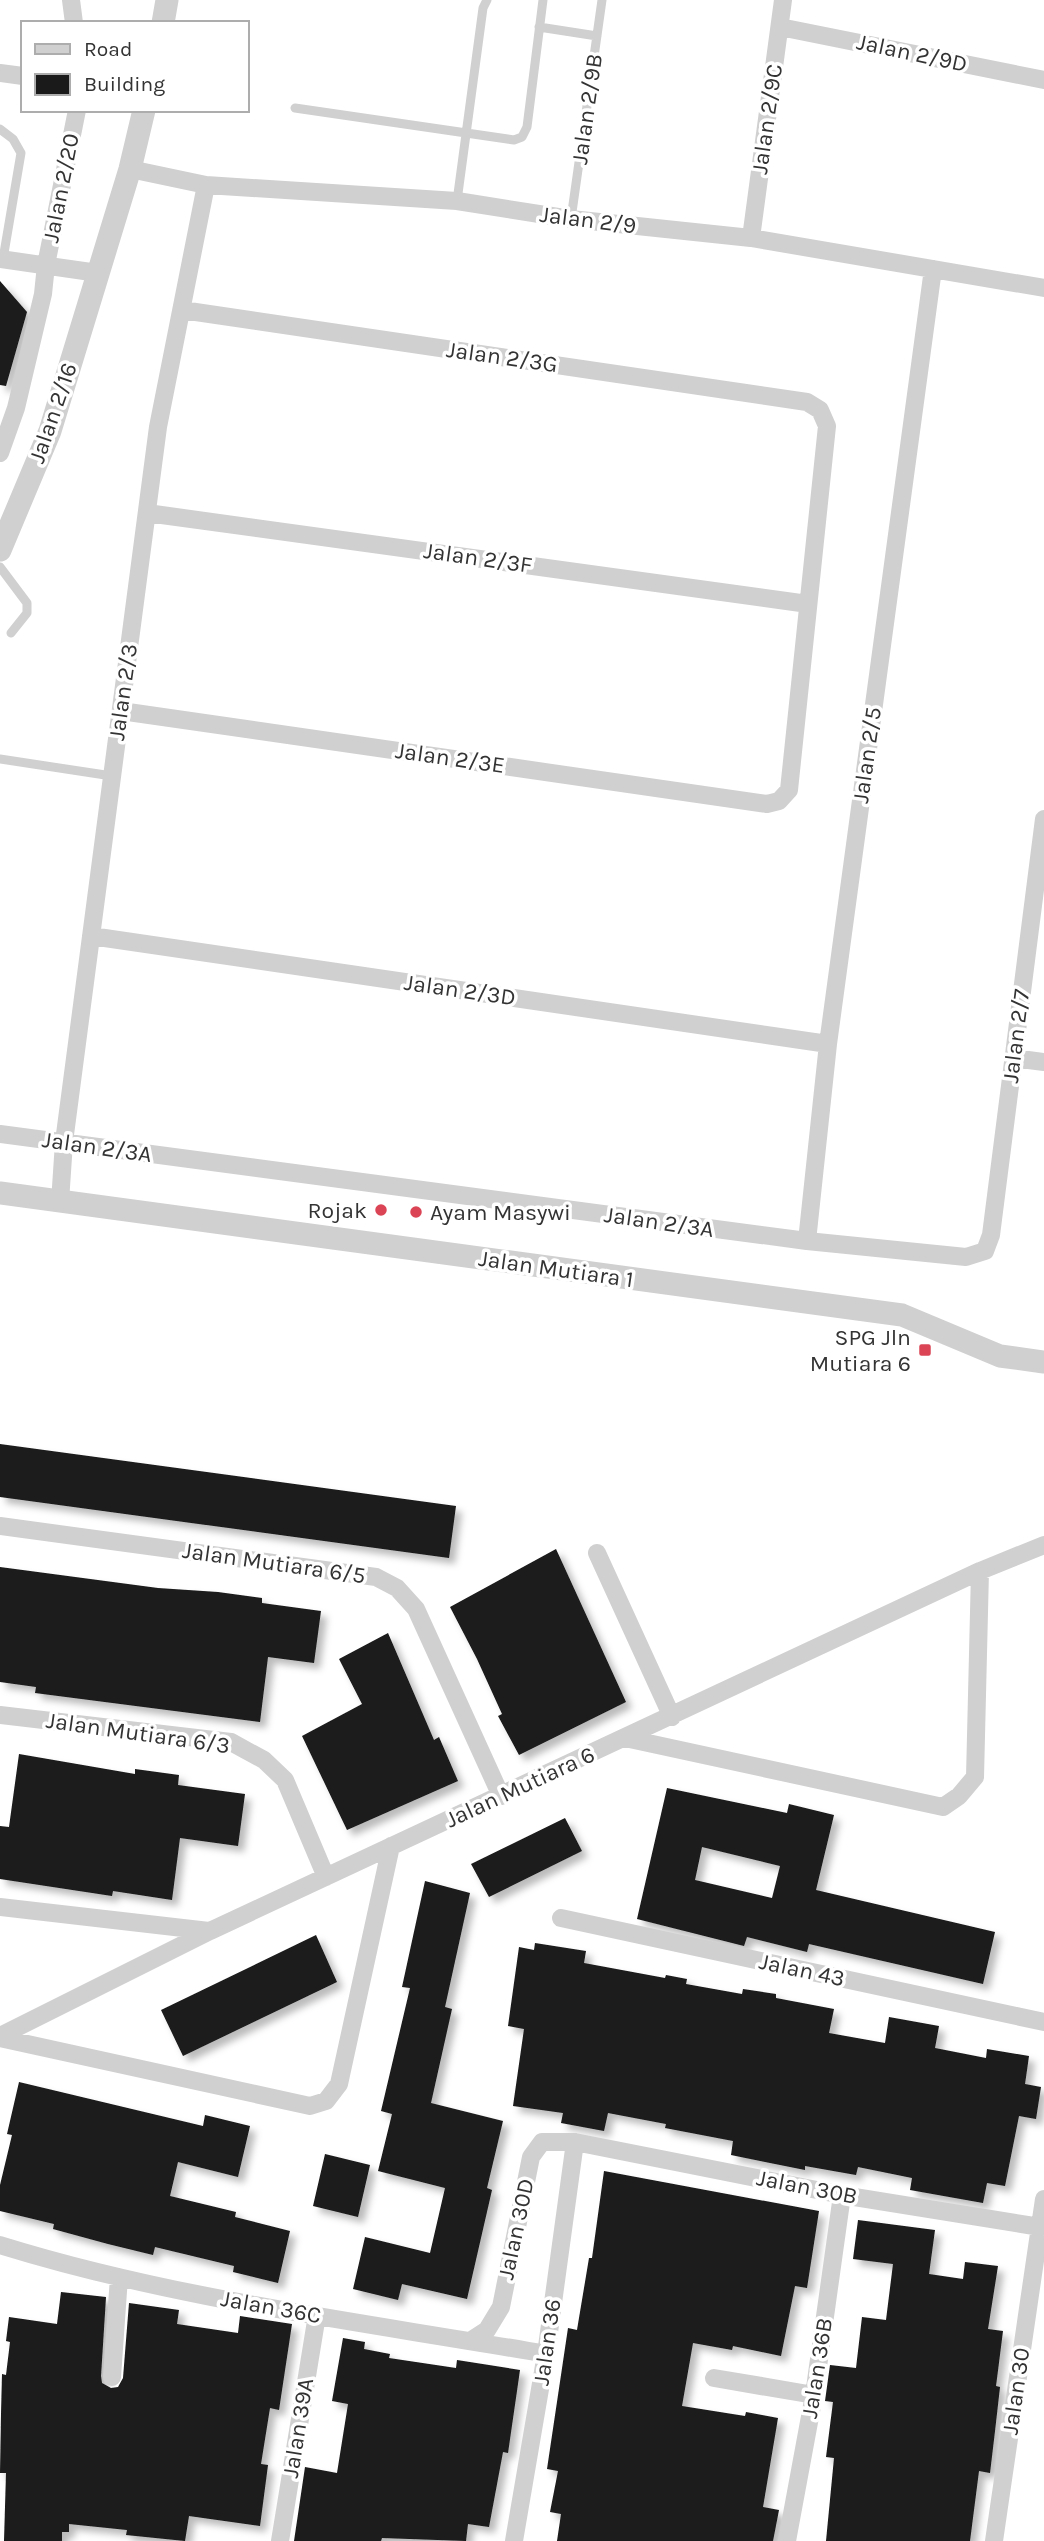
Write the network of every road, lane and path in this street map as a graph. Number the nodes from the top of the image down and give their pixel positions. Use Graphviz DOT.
graph roads {
  1 [pos="71,0"];
  2 [pos="167,0"];
  3 [pos="487,0"];
  4 [pos="543,0"];
  5 [pos="602,0"];
  6 [pos="783,0"];
  7 [pos="74,21"];
  8 [pos="163,21"];
  9 [pos="539,27"];
  10 [pos="780,27"];
  11 [pos="597,36"];
  12 [pos="0,73"];
  13 [pos="21,76"];
  14 [pos="1044,80"];
  15 [pos="295,108"];
  16 [pos="77,112"];
  17 [pos="144,112"];
  18 [pos="1,129"];
  19 [pos="466,132"];
  20 [pos="130,169"];
  21 [pos="206,185"];
  22 [pos="457,201"];
  23 [pos="571,219"];
  24 [pos="751,239"];
  25 [pos="2,259"];
  26 [pos="46,265"];
  27 [pos="933,269"];
  28 [pos="98,273"];
  29 [pos="1044,288"];
  30 [pos="183,310"];
  31 [pos="0,453"];
  32 [pos="147,513"];
  33 [pos="0,550"];
  34 [pos="0,567"];
  35 [pos="808,604"];
  36 [pos="11,633"];
  37 [pos="121,710"];
  38 [pos="0,759"];
  39 [pos="112,776"];
  40 [pos="1044,819"];
  41 [pos="1040,877"];
  42 [pos="91,936"];
  43 [pos="828,1044"];
  44 [pos="1013,1059"];
  45 [pos="1044,1062"];
  46 [pos="0,1134"];
  47 [pos="64,1142"];
  48 [pos="0,1193"];
  49 [pos="60,1202"];
  50 [pos="807,1241"];
  51 [pos="985,1251"];
  52 [pos="1044,1362"];
  53 [pos="0,1525"];
  54 [pos="1044,1545"];
  55 [pos="597,1553"];
  56 [pos="980,1571"];
  57 [pos="0,1715"];
  58 [pos="671,1717"];
  59 [pos="625,1738"];
  60 [pos="501,1796"];
  61 [pos="391,1846"];
  62 [pos="326,1877"];
  63 [pos="0,1907"];
  64 [pos="561,1918"];
  65 [pos="210,1931"];
  66 [pos="1044,2022"];
  67 [pos="0,2037"];
  68 [pos="575,2142"];
  69 [pos="842,2195"];
  70 [pos="1044,2199"];
  71 [pos="1040,2227"];
  72 [pos="0,2245"];
  73 [pos="119,2277"];
  74 [pos="317,2315"];
  75 [pos="470,2341"];
  76 [pos="546,2354"];
  77 [pos="112,2377"];
  78 [pos="714,2378"];
  79 [pos="814,2395"];
  80 [pos="280,2541"];
  81 [pos="514,2541"];
  82 [pos="788,2541"];
  83 [pos="994,2541"];
  1 -- 7 [label="street"];
  2 -- 8 [label="street"];
  3 -- 19 [label="lane"];
  4 -- 9 [label="lane"];
  5 -- 11 [label="lane, Jalan 2/9B"];
  6 -- 10 [label="street, Jalan 2/9C"];
  9 -- 11 [label="lane"];
  9 -- 19 [label="lane"];
  10 -- 14 [label="street, Jalan 2/9D"];
  10 -- 24 [label="street, Jalan 2/9C"];
  11 -- 23 [label="lane, Jalan 2/9B"];
  12 -- 13 [label="street"];
  15 -- 19 [label="lane"];
  16 -- 26 [label="street, Jalan 2/20"];
  17 -- 20 [label="street, Jalan 2/16"];
  18 -- 25 [label="lane"];
  19 -- 22 [label="lane"];
  20 -- 21 [label="street, Jalan 2/9"];
  20 -- 28 [label="street, Jalan 2/16"];
  21 -- 22 [label="street, Jalan 2/9"];
  21 -- 30 [label="street, Jalan 2/3"];
  22 -- 23 [label="street, Jalan 2/9"];
  23 -- 24 [label="street, Jalan 2/9"];
  24 -- 27 [label="street, Jalan 2/9"];
  25 -- 26 [label="street"];
  26 -- 28 [label="street"];
  26 -- 31 [label="street, Jalan 2/20"];
  27 -- 29 [label="street, Jalan 2/9"];
  27 -- 43 [label="street, Jalan 2/5"];
  28 -- 33 [label="street, Jalan 2/16"];
  30 -- 32 [label="street, Jalan 2/3"];
  30 -- 35 [label="street, Jalan 2/3G"];
  32 -- 35 [label="street, Jalan 2/3F"];
  32 -- 37 [label="street, Jalan 2/3"];
  34 -- 36 [label="lane"];
  35 -- 37 [label="street, Jalan 2/3E"];
  37 -- 39 [label="street, Jalan 2/3"];
  38 -- 39 [label="lane"];
  39 -- 42 [label="street, Jalan 2/3"];
  40 -- 41 [label="street, Jalan 2/7"];
  41 -- 44 [label="street, Jalan 2/7"];
  42 -- 43 [label="street, Jalan 2/3D"];
  42 -- 47 [label="street, Jalan 2/3"];
  43 -- 50 [label="street, Jalan 2/5"];
  44 -- 45 [label="street"];
  44 -- 51 [label="street, Jalan 2/7"];
  46 -- 47 [label="street, Jalan 2/3A"];
  47 -- 49 [label="street, Jalan 2/3"];
  47 -- 50 [label="street, Jalan 2/3A"];
  48 -- 49 [label="street, Jalan Mutiara 1"];
  49 -- 52 [label="street, Jalan Mutiara 1"];
  50 -- 51 [label="street, Jalan 2/3A"];
  53 -- 60 [label="street, Jalan Mutiara 6/5"];
  54 -- 56 [label="street, Jalan Mutiara 6"];
  55 -- 58 [label="street"];
  56 -- 58 [label="street, Jalan Mutiara 6"];
  56 -- 59 [label="street"];
  57 -- 62 [label="street, Jalan Mutiara 6/3"];
  58 -- 59 [label="street, Jalan Mutiara 6"];
  59 -- 60 [label="street, Jalan Mutiara 6"];
  60 -- 61 [label="street, Jalan Mutiara 6"];
  61 -- 62 [label="street, Jalan Mutiara 6"];
  61 -- 67 [label="street"];
  62 -- 65 [label="street, Jalan Mutiara 6"];
  63 -- 65 [label="street"];
  64 -- 66 [label="street, Jalan 43"];
  65 -- 67 [label="street, Jalan Mutiara 6"];
  68 -- 69 [label="street, Jalan 30B"];
  68 -- 75 [label="street, Jalan 30D"];
  68 -- 76 [label="street, Jalan 36"];
  69 -- 71 [label="street, Jalan 30B"];
  69 -- 79 [label="street, Jalan 36B"];
  70 -- 71 [label="street, Jalan 30"];
  71 -- 83 [label="street, Jalan 30"];
  72 -- 73 [label="street, Jalan 36C"];
  73 -- 74 [label="street, Jalan 36C"];
  73 -- 77 [label="street"];
  74 -- 75 [label="street, Jalan 36C"];
  74 -- 80 [label="street, Jalan 39A"];
  75 -- 76 [label="street, Jalan 36C"];
  76 -- 81 [label="street, Jalan 36"];
  78 -- 79 [label="street"];
  79 -- 82 [label="street, Jalan 36B"];
}
